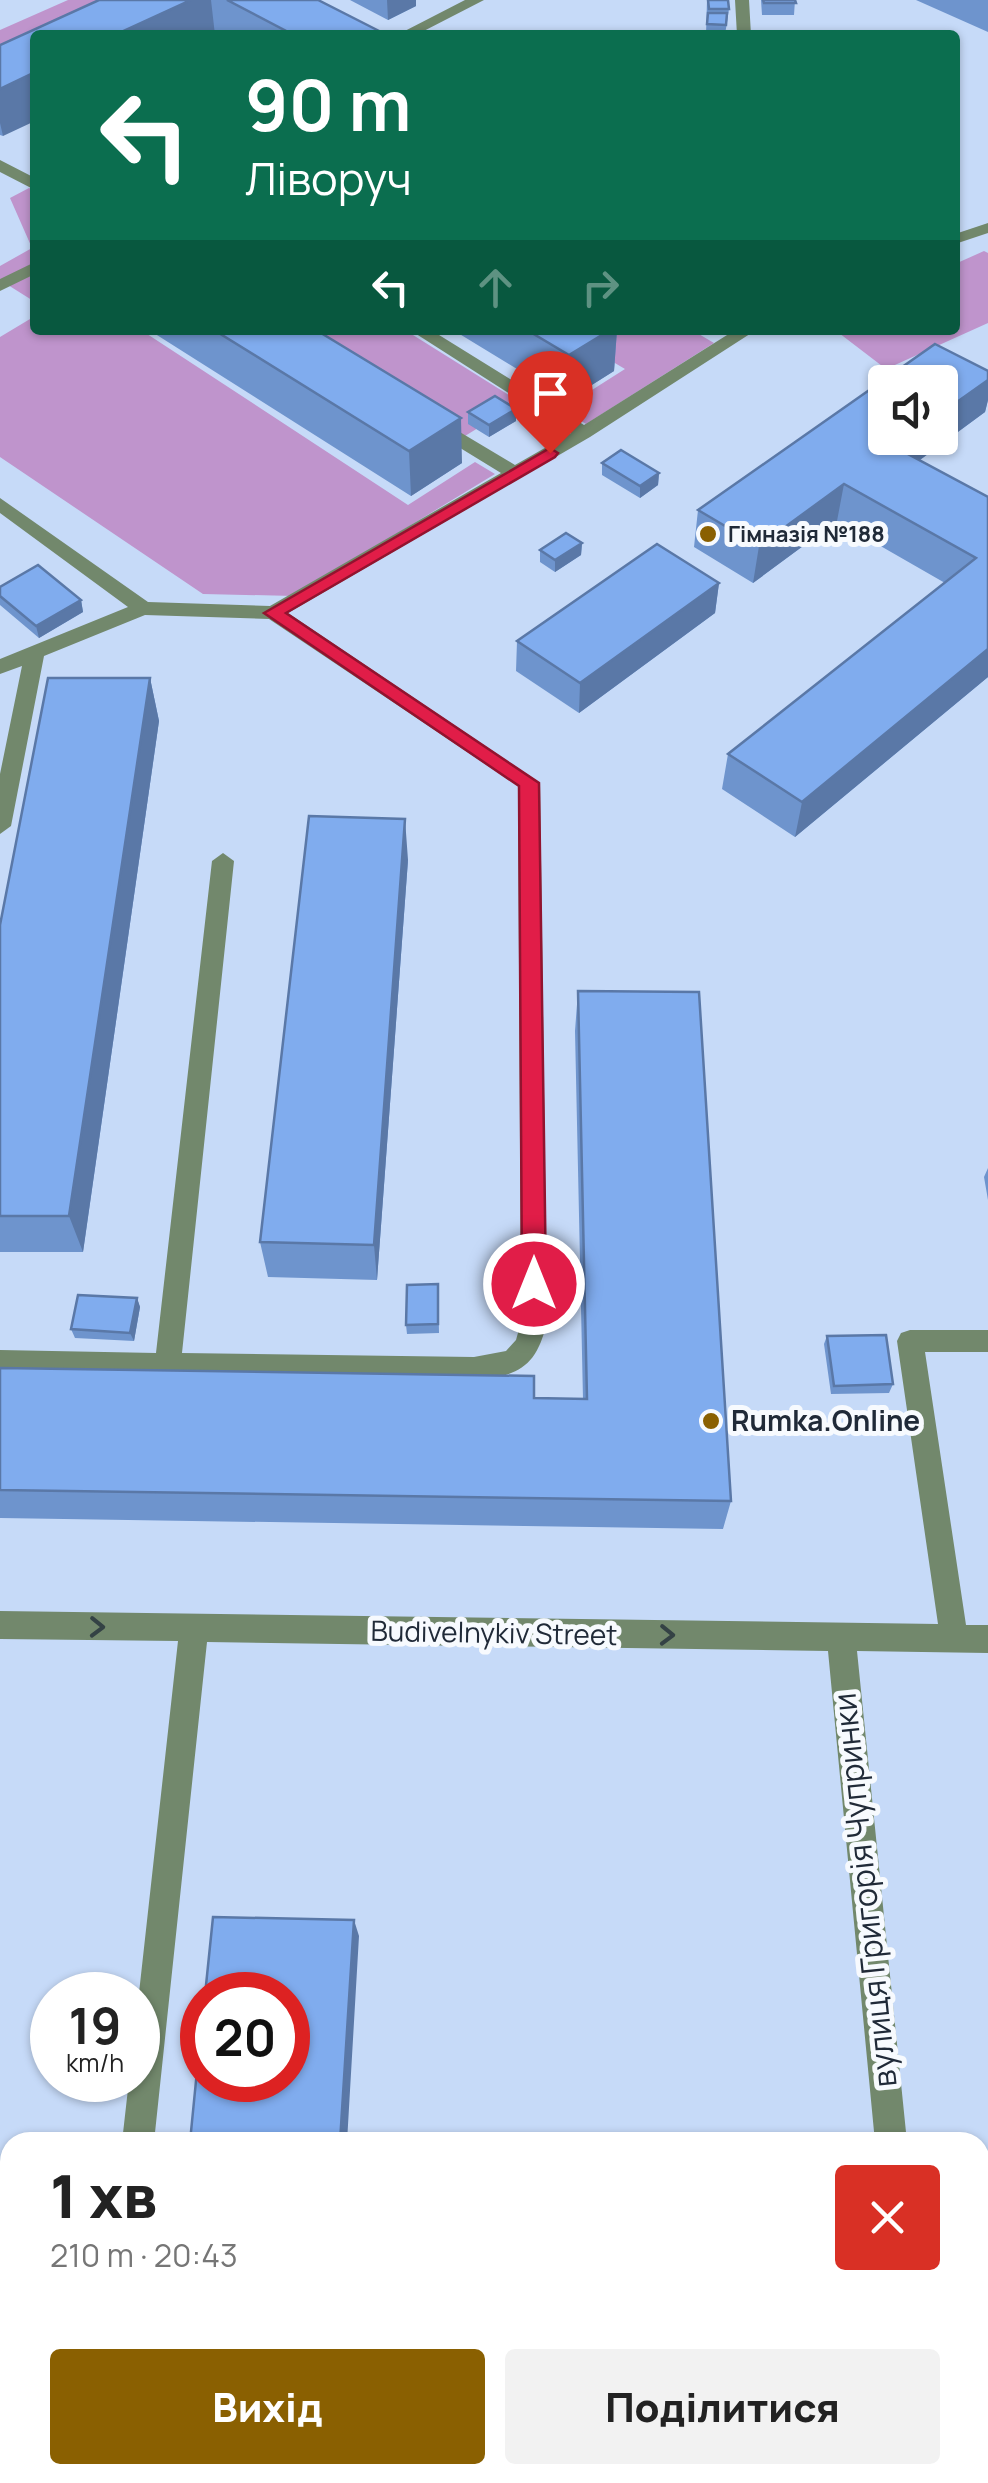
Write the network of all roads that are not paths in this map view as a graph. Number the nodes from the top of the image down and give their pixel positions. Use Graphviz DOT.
graph roads {
  1 [pos="477,0"];
  2 [pos="742,0"];
  3 [pos="414,30"];
  4 [pos="744,30"];
  5 [pos="0,165"];
  6 [pos="30,182"];
  7 [pos="988,228"];
  8 [pos="960,237"];
  9 [pos="30,271"];
  10 [pos="0,286"];
  11 [pos="427,335"];
  12 [pos="739,335"];
  13 [pos="414,412"];
  14 [pos="584,432"];
  15 [pos="515,473"];
  16 [pos="0,504"];
  17 [pos="142,608"];
  18 [pos="273,613"];
  19 [pos="35,654"];
  20 [pos="0,667"];
  21 [pos="0,826"];
  22 [pos="223,861"];
  23 [pos="988,1341"];
  24 [pos="0,1362"];
  25 [pos="168,1364"];
  26 [pos="0,1626"];
  27 [pos="194,1628"];
  28 [pos="841,1638"];
  29 [pos="954,1639"];
  30 [pos="988,1639"];
  31 [pos="139,2132"];
  32 [pos="890,2132"];
  1 -- 3 [label="street"];
  2 -- 4 [label="street"];
  5 -- 6 [label="street"];
  7 -- 8 [label="street"];
  9 -- 10 [label="street"];
  11 -- 14 [label="street"];
  12 -- 14 [label="street"];
  13 -- 15 [label="street"];
  14 -- 15 [label="street"];
  15 -- 18 [label="street"];
  16 -- 17 [label="street"];
  17 -- 18 [label="street"];
  17 -- 19 [label="street"];
  18 -- 25 [label="street"];
  19 -- 20 [label="street"];
  19 -- 21 [label="street"];
  22 -- 25 [label="street"];
  23 -- 29 [label="street"];
  24 -- 25 [label="street"];
  26 -- 27 [label="street, Budivelnykiv Street, one-way"];
  27 -- 28 [label="street, Budivelnykiv Street, one-way"];
  27 -- 31 [label="street"];
  28 -- 29 [label="street, Budivelnykiv Street"];
  28 -- 32 [label="street, вулиця Григорія Чупринки"];
  29 -- 30 [label="street, Budivelnykiv Street"];
}
